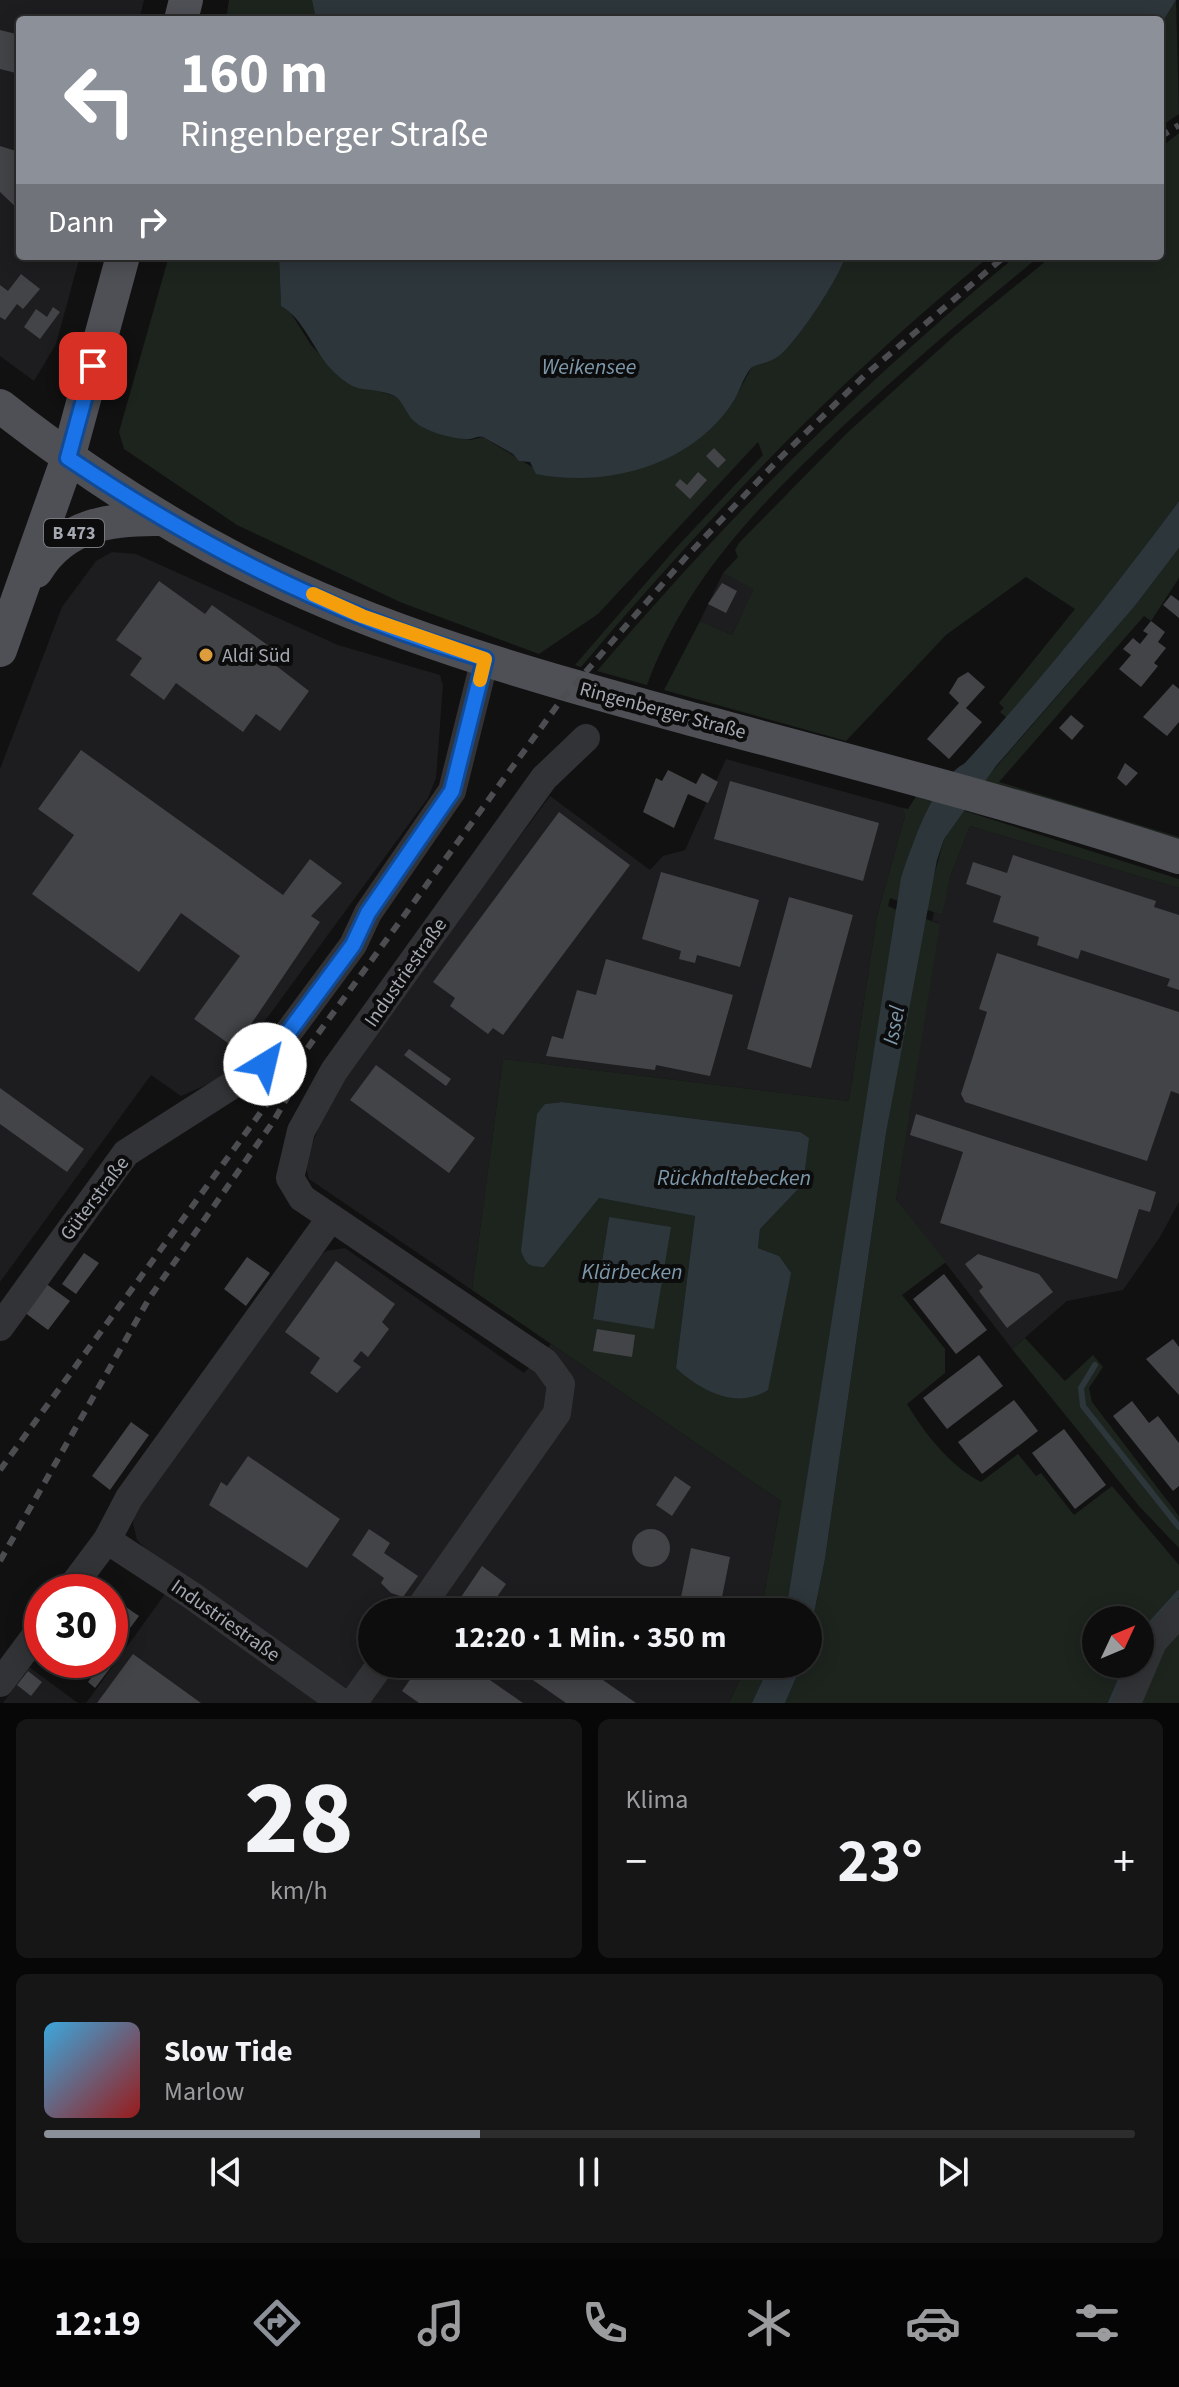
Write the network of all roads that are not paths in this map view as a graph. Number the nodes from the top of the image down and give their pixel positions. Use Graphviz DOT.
graph roads {
  1 [pos="122,260"];
  2 [pos="0,406"];
  3 [pos="68,458"];
  4 [pos="163,519"];
  5 [pos="17,603"];
  6 [pos="0,650"];
  7 [pos="485,659"];
  8 [pos="586,738"];
  9 [pos="1179,857"];
  10 [pos="330,1219"];
  11 [pos="0,1327"];
  12 [pos="107,1540"];
  13 [pos="82,1574"];
  14 [pos="427,1598"];
  15 [pos="1179,1613"];
  16 [pos="24,1651"];
  17 [pos="371,1678"];
  18 [pos="0,1683"];
  19 [pos="342,1703"];
  20 [pos="353,1703"];
  21 [pos="1127,1703"];
  1 -- 3 [label="main road, B 473"];
  2 -- 3 [label="main road, Ringenberger Straße"];
  3 -- 4 [label="main road, Ringenberger Straße"];
  3 -- 5 [label="main road, B 473"];
  4 -- 5 [label="main road, Ringenberger Straße / B 473"];
  4 -- 7 [label="main road, Ringenberger Straße"];
  5 -- 6 [label="main road, B 473"];
  7 -- 9 [label="main road, Ringenberger Straße"];
  7 -- 11 [label="street, Güterstraße"];
  8 -- 10 [label="street, Industriestraße"];
  10 -- 12 [label="street"];
  10 -- 14 [label="street, Industriestraße"];
  12 -- 13 [label="street"];
  12 -- 19 [label="street, Industriestraße"];
  15 -- 21 [label="street"];
  16 -- 18 [label="street"];
  17 -- 20 [label="street"];
}
